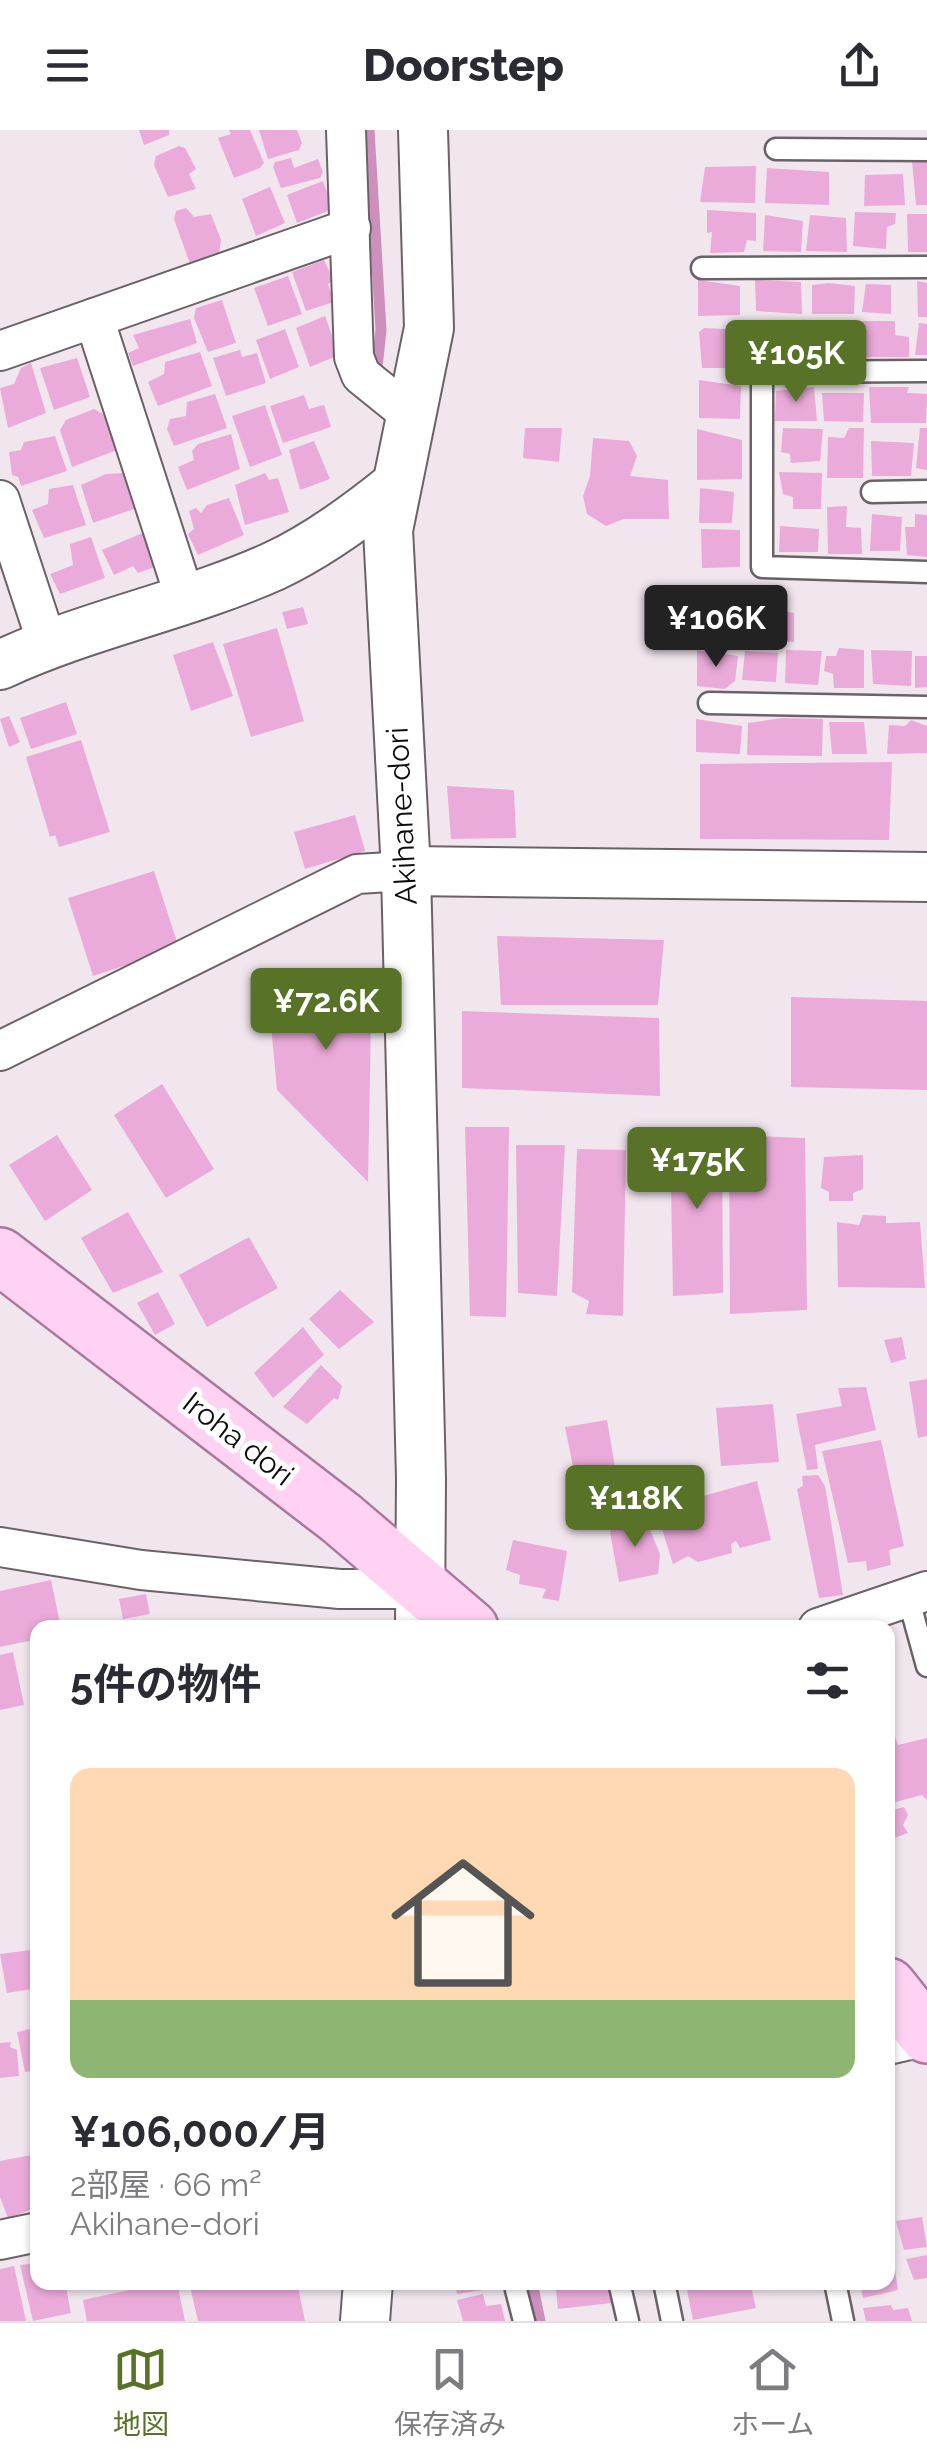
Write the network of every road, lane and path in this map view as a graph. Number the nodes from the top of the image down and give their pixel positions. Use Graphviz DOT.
graph roads {
  1 [pos="346,130"];
  2 [pos="423,130"];
  3 [pos="776,149"];
  4 [pos="927,150"];
  5 [pos="351,228"];
  6 [pos="927,267"];
  7 [pos="702,268"];
  8 [pos="94,318"];
  9 [pos="0,351"];
  10 [pos="927,371"];
  11 [pos="413,417"];
  12 [pos="872,492"];
  13 [pos="927,492"];
  14 [pos="0,500"];
  15 [pos="388,500"];
  16 [pos="927,572"];
  17 [pos="185,598"];
  18 [pos="47,643"];
  19 [pos="0,664"];
  20 [pos="709,704"];
  21 [pos="927,707"];
  22 [pos="406,871"];
  23 [pos="927,877"];
  24 [pos="0,1051"];
  25 [pos="0,1256"];
  26 [pos="0,1547"];
  27 [pos="918,1594"];
  28 [pos="421,1608"];
  29 [pos="450,1620"];
  30 [pos="842,1620"];
  31 [pos="927,1666"];
  32 [pos="895,1995"];
  33 [pos="927,2036"];
  34 [pos="895,2043"];
  35 [pos="30,2234"];
  36 [pos="0,2240"];
  37 [pos="367,2290"];
  38 [pos="516,2290"];
  39 [pos="621,2290"];
  40 [pos="666,2290"];
  41 [pos="837,2290"];
  42 [pos="364,2321"];
  43 [pos="524,2321"];
  44 [pos="628,2321"];
  45 [pos="672,2321"];
  46 [pos="843,2321"];
  1 -- 5 [label="street"];
  2 -- 11 [label="street, Akihane-dori"];
  3 -- 4 [label="lane"];
  5 -- 8 [label="street"];
  5 -- 11 [label="street"];
  6 -- 7 [label="lane"];
  8 -- 9 [label="street"];
  8 -- 17 [label="street"];
  10 -- 16 [label="lane"];
  11 -- 15 [label="street, Akihane-dori"];
  12 -- 13 [label="lane"];
  14 -- 18 [label="street"];
  15 -- 17 [label="street"];
  15 -- 22 [label="street, Akihane-dori"];
  17 -- 18 [label="street"];
  18 -- 19 [label="street"];
  20 -- 21 [label="lane"];
  22 -- 23 [label="street"];
  22 -- 24 [label="street"];
  22 -- 28 [label="street, Akihane-dori"];
  25 -- 28 [label="main road, Iroha dori"];
  26 -- 28 [label="street"];
  27 -- 30 [label="street"];
  27 -- 31 [label="lane"];
  28 -- 29 [label="main road, Iroha dori"];
  32 -- 33 [label="main road"];
  33 -- 34 [label="street"];
  35 -- 36 [label="street"];
  37 -- 42 [label="street"];
  38 -- 43 [label="lane"];
  39 -- 44 [label="lane"];
  40 -- 45 [label="lane"];
  41 -- 46 [label="lane"];
}
